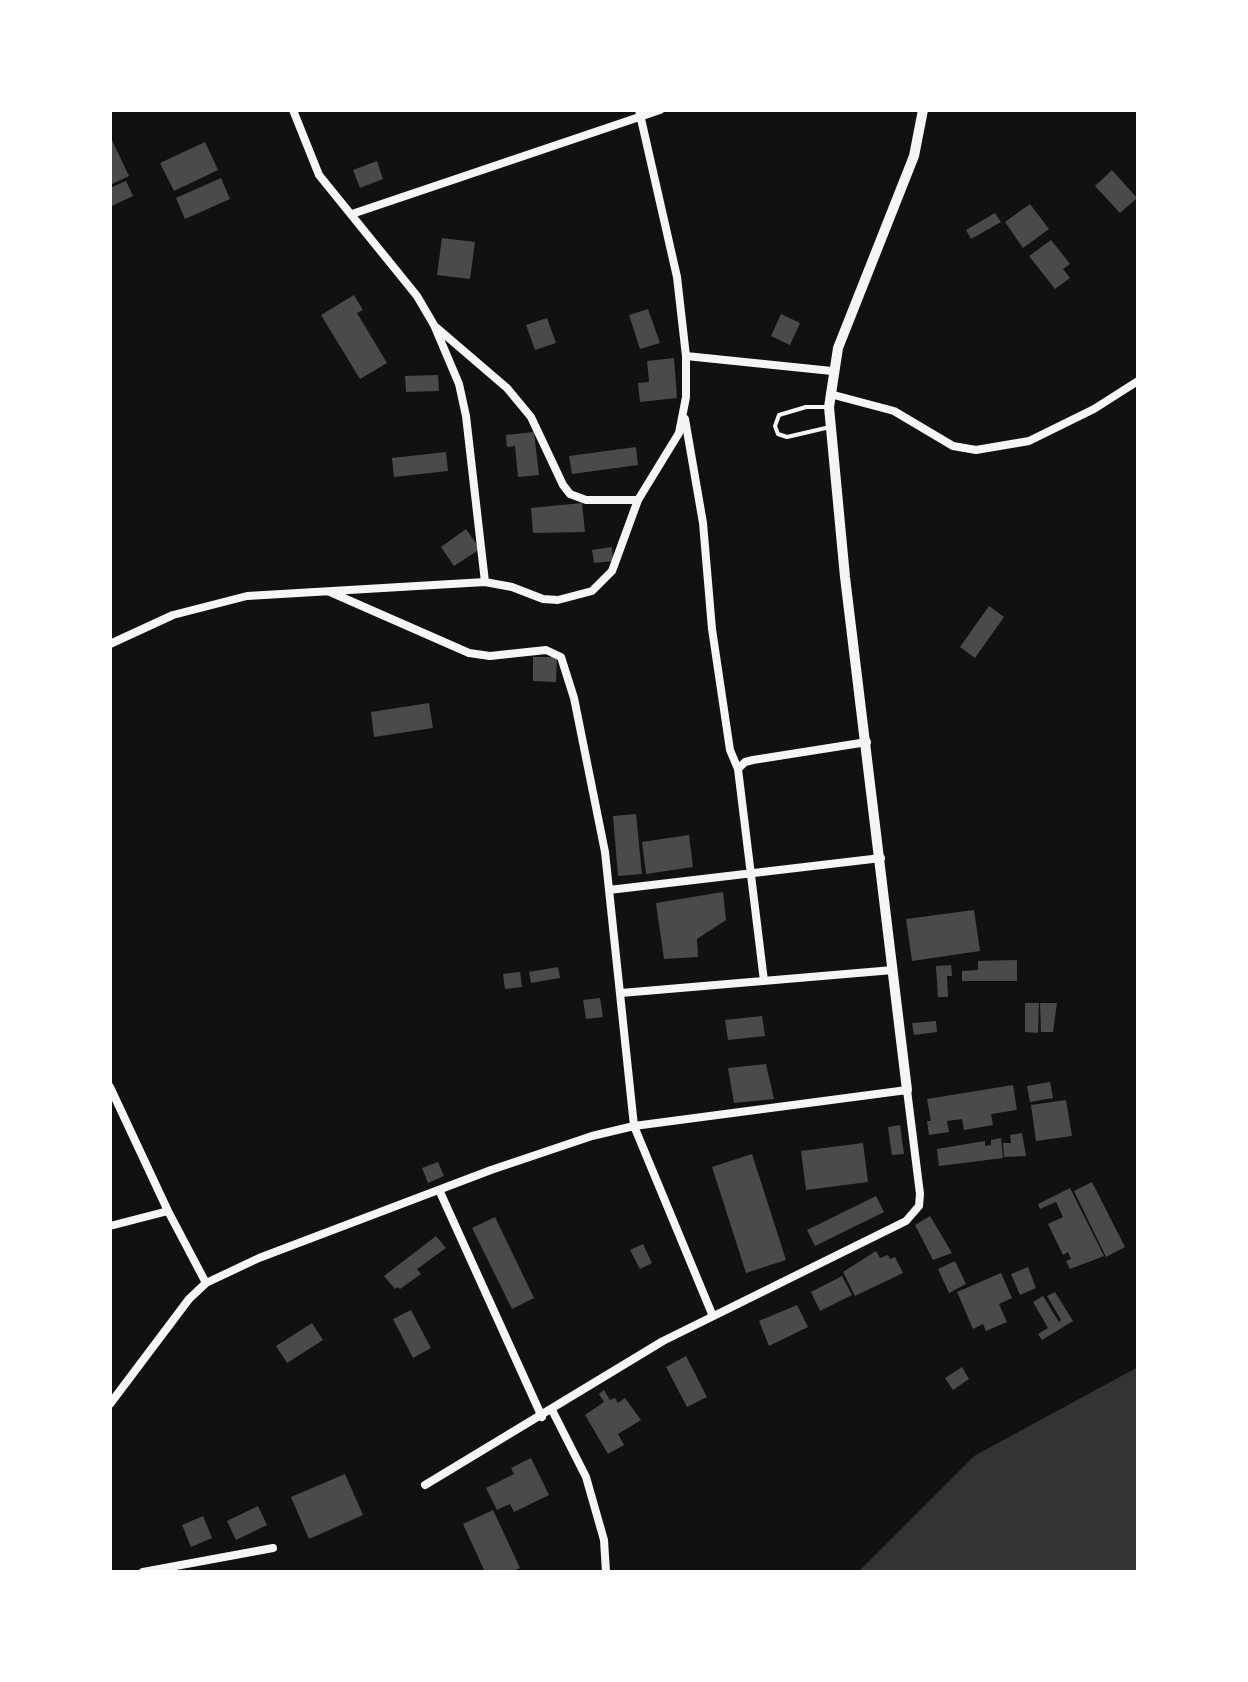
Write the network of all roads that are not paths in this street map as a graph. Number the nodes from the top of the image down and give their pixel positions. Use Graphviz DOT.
graph roads {
  1 [pos="293,110"];
  2 [pos="660,110"];
  3 [pos="923,110"];
  4 [pos="640,113"];
  5 [pos="352,214"];
  6 [pos="434,325"];
  7 [pos="686,356"];
  8 [pos="832,371"];
  9 [pos="1138,381"];
  10 [pos="830,394"];
  11 [pos="829,407"];
  12 [pos="684,414"];
  13 [pos="830,428"];
  14 [pos="638,500"];
  15 [pos="485,582"];
  16 [pos="326,590"];
  17 [pos="110,644"];
  18 [pos="867,742"];
  19 [pos="738,769"];
  20 [pos="881,858"];
  21 [pos="753,873"];
  22 [pos="609,890"];
  23 [pos="894,970"];
  24 [pos="764,981"];
  25 [pos="622,994"];
  26 [pos="110,1087"];
  27 [pos="907,1090"];
  28 [pos="634,1126"];
  29 [pos="440,1192"];
  30 [pos="168,1212"];
  31 [pos="110,1226"];
  32 [pos="206,1283"];
  33 [pos="712,1314"];
  34 [pos="110,1404"];
  35 [pos="552,1410"];
  36 [pos="542,1417"];
  37 [pos="424,1485"];
  38 [pos="273,1548"];
  39 [pos="143,1572"];
  40 [pos="606,1572"];
  1 -- 5 [label="street"];
  2 -- 4 [label="street"];
  3 -- 8 [label="street"];
  4 -- 5 [label="street"];
  4 -- 7 [label="street"];
  5 -- 6 [label="street"];
  6 -- 14 [label="street"];
  6 -- 15 [label="street"];
  7 -- 8 [label="street"];
  7 -- 12 [label="street"];
  8 -- 10 [label="street"];
  9 -- 10 [label="street"];
  10 -- 11 [label="street"];
  11 -- 13 [label="street"];
  11 -- 13 [label="lane"];
  12 -- 14 [label="street"];
  12 -- 19 [label="street"];
  13 -- 18 [label="street"];
  14 -- 15 [label="street"];
  15 -- 16 [label="street"];
  16 -- 17 [label="street"];
  16 -- 22 [label="street"];
  18 -- 19 [label="street"];
  18 -- 20 [label="street"];
  19 -- 21 [label="street"];
  20 -- 21 [label="street"];
  20 -- 23 [label="street"];
  21 -- 22 [label="street"];
  21 -- 24 [label="street"];
  22 -- 25 [label="street"];
  23 -- 24 [label="street"];
  23 -- 27 [label="street"];
  24 -- 25 [label="street"];
  25 -- 28 [label="street"];
  26 -- 30 [label="street"];
  27 -- 28 [label="street"];
  27 -- 33 [label="street"];
  28 -- 29 [label="street"];
  28 -- 33 [label="street"];
  29 -- 32 [label="street"];
  29 -- 36 [label="street"];
  30 -- 31 [label="street"];
  30 -- 32 [label="street"];
  32 -- 34 [label="street"];
  33 -- 35 [label="street"];
  35 -- 36 [label="street"];
  35 -- 40 [label="street"];
  36 -- 37 [label="street"];
  38 -- 39 [label="street"];
}
